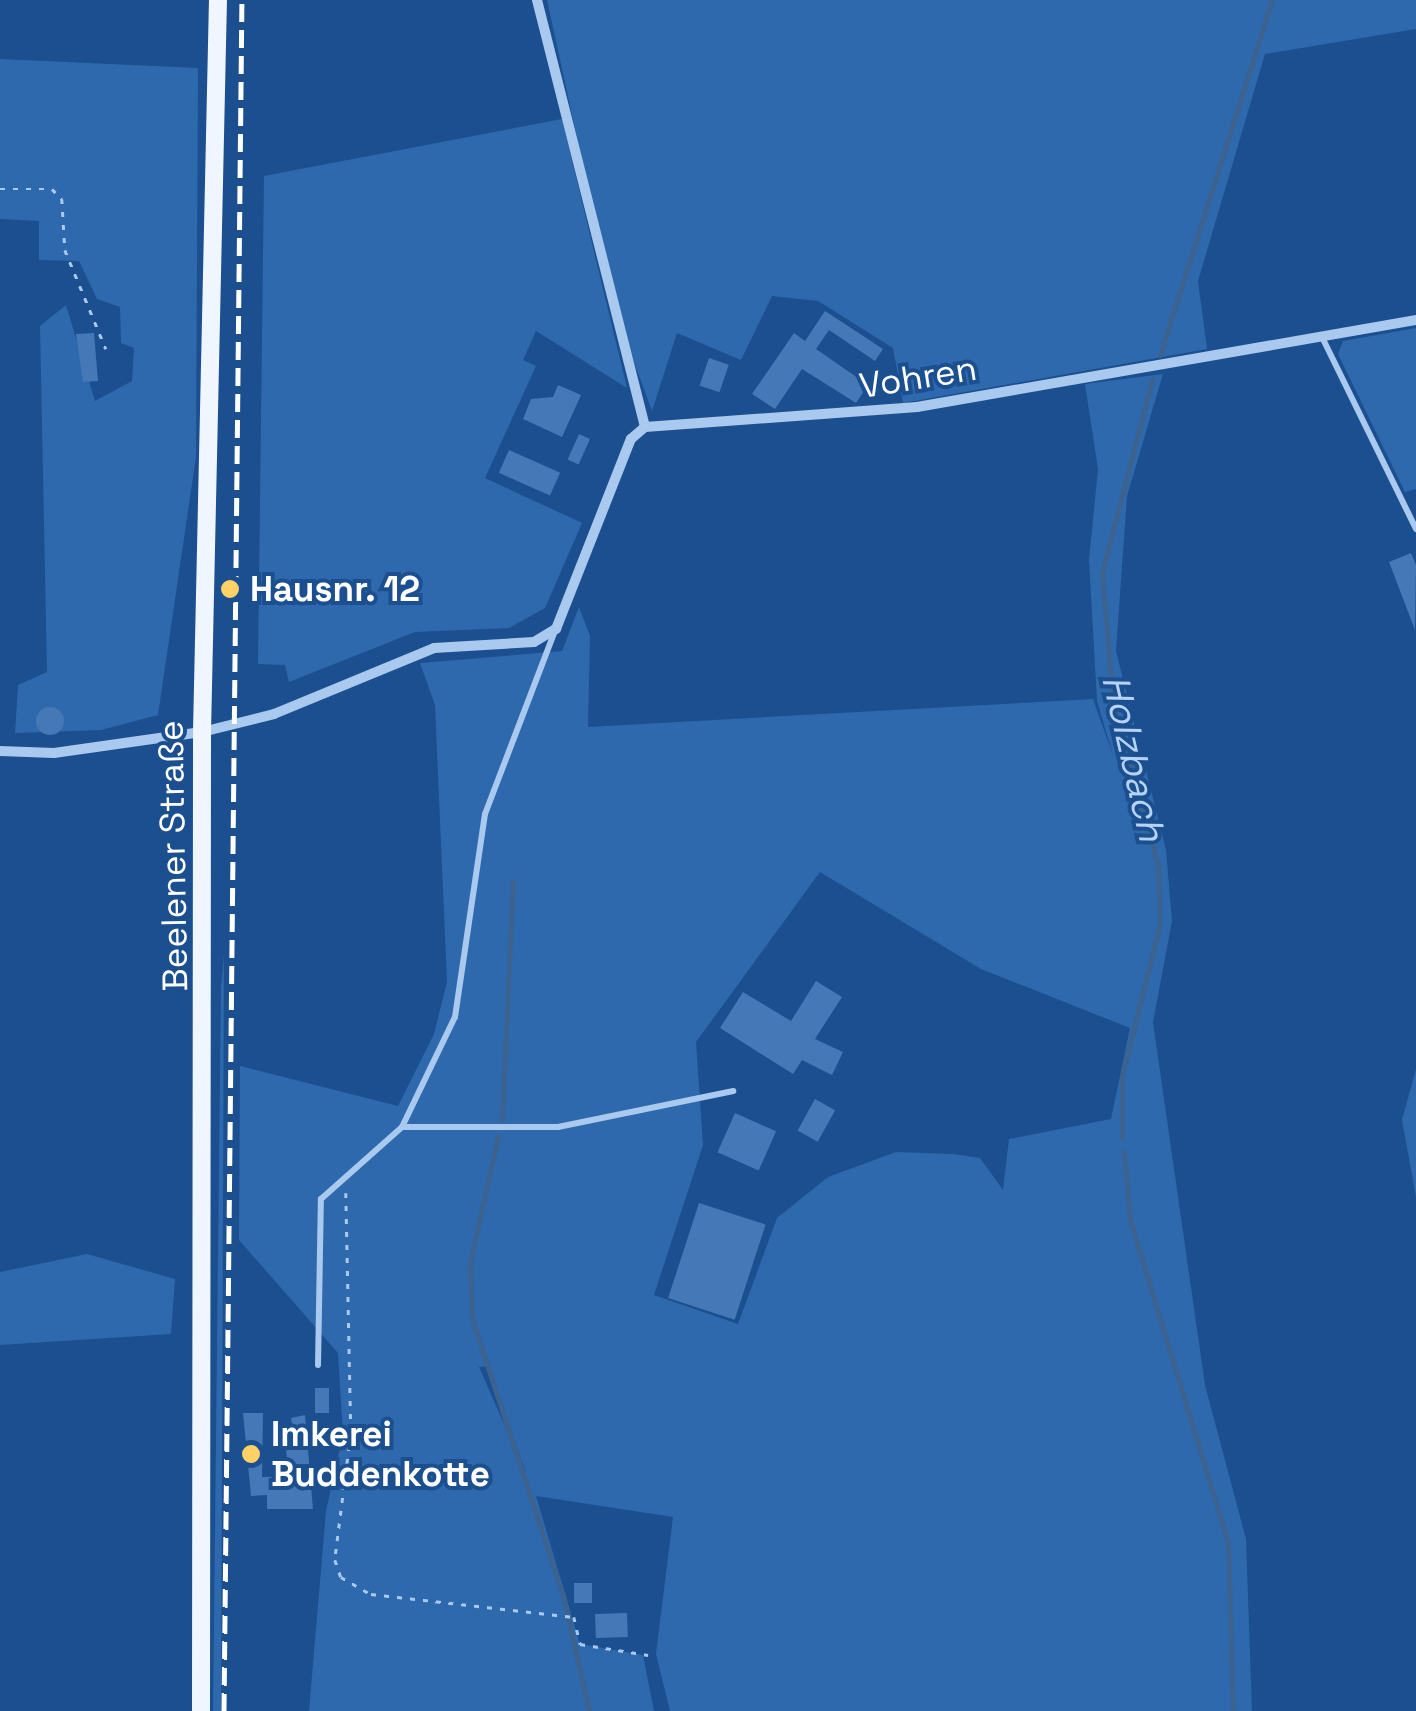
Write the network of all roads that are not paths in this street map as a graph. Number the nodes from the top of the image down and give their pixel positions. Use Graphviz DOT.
graph roads {
  1 [pos="218,0"];
  2 [pos="537,0"];
  3 [pos="1416,320"];
  4 [pos="1322,336"];
  5 [pos="644,428"];
  6 [pos="1416,529"];
  7 [pos="556,629"];
  8 [pos="534,642"];
  9 [pos="544,661"];
  10 [pos="202,732"];
  11 [pos="0,750"];
  12 [pos="733,1091"];
  13 [pos="402,1127"];
  14 [pos="318,1365"];
  15 [pos="201,1711"];
  1 -- 10 [label="main road, Beelener Straße"];
  2 -- 5 [label="street"];
  3 -- 4 [label="street, Vohren"];
  4 -- 5 [label="street, Vohren"];
  4 -- 6 [label="lane"];
  5 -- 7 [label="street"];
  7 -- 8 [label="street"];
  7 -- 9 [label="lane"];
  8 -- 9 [label="lane"];
  8 -- 10 [label="street"];
  9 -- 13 [label="lane"];
  10 -- 11 [label="street"];
  10 -- 15 [label="main road, Beelener Straße"];
  12 -- 13 [label="lane"];
  13 -- 14 [label="lane"];
}
